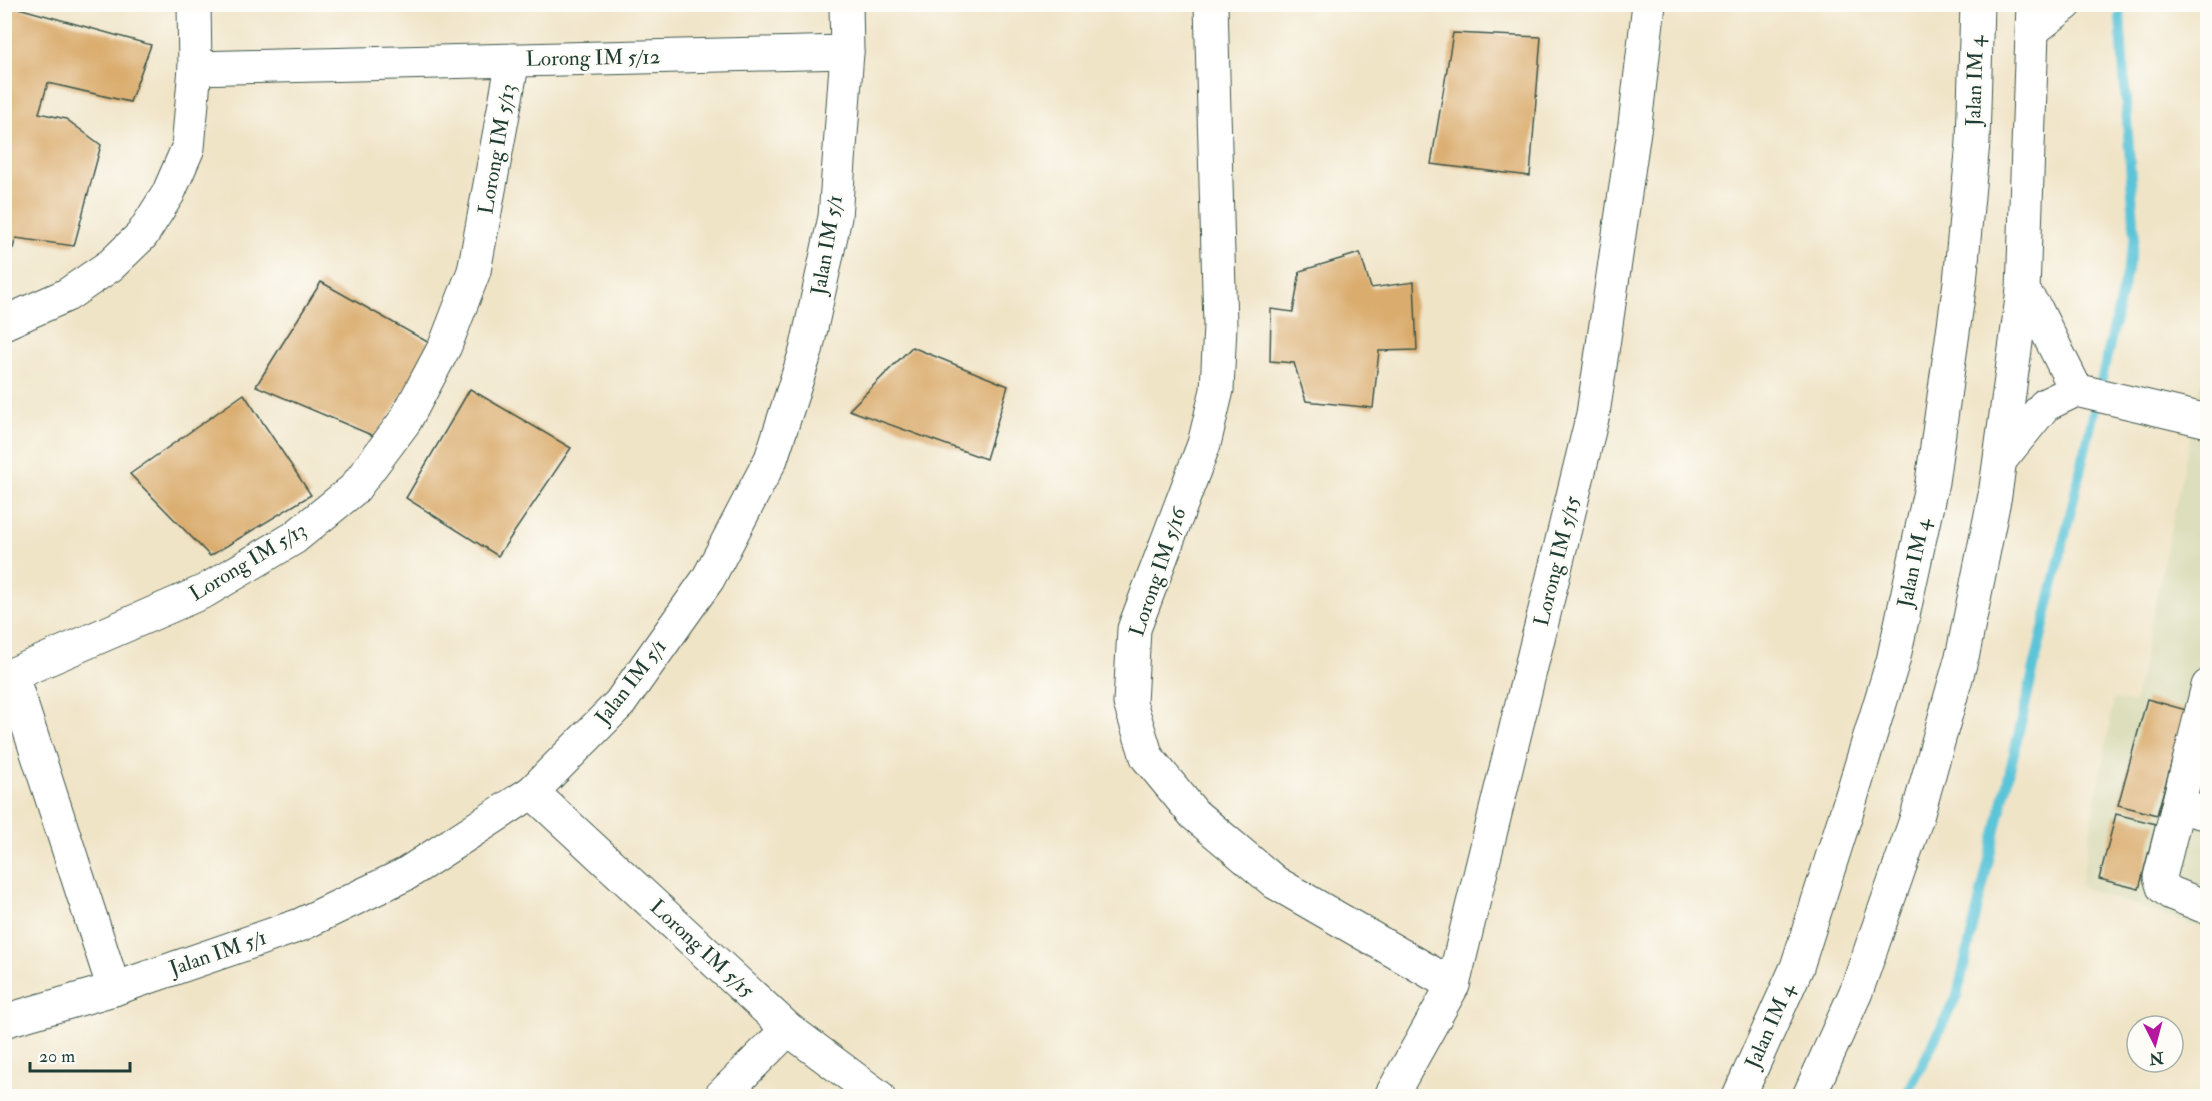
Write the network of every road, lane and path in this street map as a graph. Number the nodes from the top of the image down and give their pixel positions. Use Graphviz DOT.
graph roads {
  1 [pos="194,4"];
  2 [pos="846,4"];
  3 [pos="1212,4"];
  4 [pos="1649,4"];
  5 [pos="1977,4"];
  6 [pos="2066,4"];
  7 [pos="2033,17"];
  8 [pos="847,52"];
  9 [pos="513,60"];
  10 [pos="195,68"];
  11 [pos="2023,291"];
  12 [pos="4,323"];
  13 [pos="2081,392"];
  14 [pos="2208,420"];
  15 [pos="2000,460"];
  16 [pos="8,677"];
  17 [pos="2208,686"];
  18 [pos="532,792"];
  19 [pos="2193,810"];
  20 [pos="2208,908"];
  21 [pos="1453,984"];
  22 [pos="114,989"];
  23 [pos="4,1021"];
  24 [pos="788,1029"];
  25 [pos="721,1096"];
  26 [pos="879,1096"];
  27 [pos="1391,1096"];
  28 [pos="1739,1096"];
  29 [pos="1809,1096"];
  1 -- 10 [label="street"];
  2 -- 8 [label="street, Jalan IM 5/1"];
  3 -- 21 [label="street, Lorong IM 5/16"];
  4 -- 21 [label="street, Lorong IM 5/15"];
  5 -- 28 [label="street, Jalan IM 4"];
  6 -- 7 [label="street"];
  7 -- 11 [label="street"];
  8 -- 9 [label="street, Lorong IM 5/12"];
  8 -- 18 [label="street, Jalan IM 5/1"];
  9 -- 10 [label="street, Lorong IM 5/12"];
  9 -- 16 [label="street, Lorong IM 5/13"];
  10 -- 12 [label="street"];
  11 -- 13 [label="street"];
  11 -- 15 [label="street"];
  13 -- 14 [label="street"];
  13 -- 15 [label="street"];
  15 -- 29 [label="street"];
  16 -- 22 [label="street"];
  17 -- 19 [label="street"];
  18 -- 22 [label="street, Jalan IM 5/1"];
  18 -- 24 [label="street, Lorong IM 5/15"];
  19 -- 20 [label="street"];
  21 -- 27 [label="street, Lorong IM 5/15"];
  22 -- 23 [label="street, Jalan IM 5/1"];
  24 -- 25 [label="street"];
  24 -- 26 [label="street, Lorong IM 5/15"];
}
